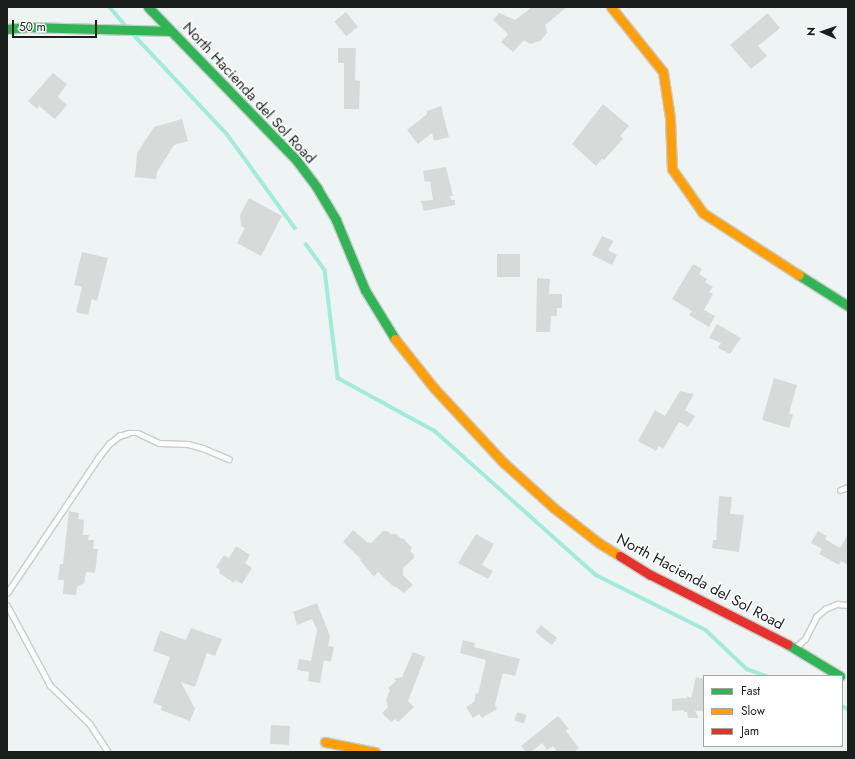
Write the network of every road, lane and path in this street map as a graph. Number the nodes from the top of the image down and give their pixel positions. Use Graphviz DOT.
graph roads {
  1 [pos="148,7"];
  2 [pos="611,7"];
  3 [pos="7,29"];
  4 [pos="170,31"];
  5 [pos="848,306"];
  6 [pos="229,459"];
  7 [pos="848,487"];
  8 [pos="840,490"];
  9 [pos="7,593"];
  10 [pos="7,605"];
  11 [pos="848,606"];
  12 [pos="795,648"];
  13 [pos="838,675"];
  14 [pos="325,742"];
  15 [pos="108,752"];
  16 [pos="375,752"];
  1 -- 4 [label="street, North Hacienda del Sol Road"];
  2 -- 5 [label="street"];
  3 -- 4 [label="street"];
  4 -- 12 [label="street, North Hacienda del Sol Road"];
  6 -- 9 [label="lane"];
  7 -- 8 [label="lane"];
  10 -- 15 [label="lane"];
  11 -- 12 [label="lane"];
  12 -- 13 [label="street, North Hacienda del Sol Road"];
  14 -- 16 [label="street"];
}
